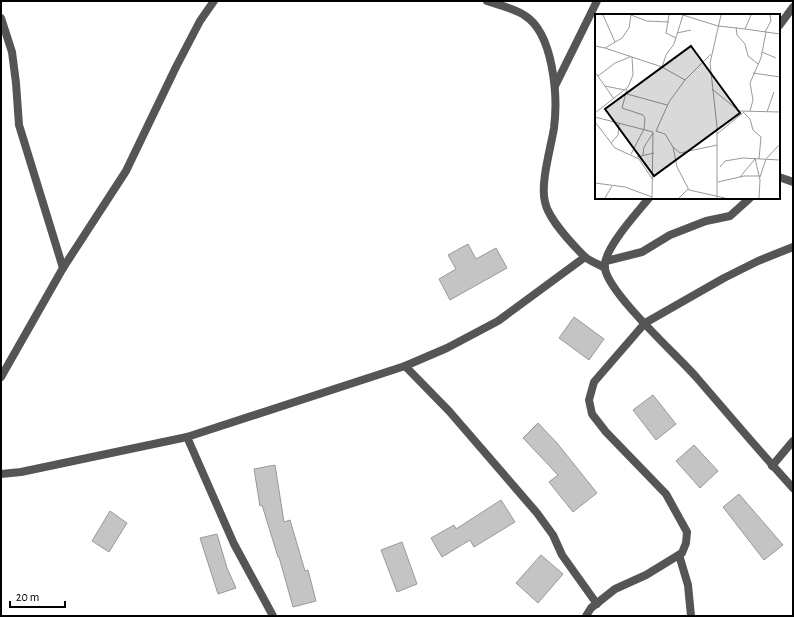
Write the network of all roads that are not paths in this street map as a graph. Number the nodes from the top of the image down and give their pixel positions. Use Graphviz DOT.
graph roads {
  1 [pos="214,1"];
  2 [pos="487,1"];
  3 [pos="597,1"];
  4 [pos="793,7"];
  5 [pos="1,18"];
  6 [pos="780,25"];
  7 [pos="554,87"];
  8 [pos="780,177"];
  9 [pos="793,182"];
  10 [pos="648,199"];
  11 [pos="749,199"];
  12 [pos="793,247"];
  13 [pos="585,257"];
  14 [pos="605,264"];
  15 [pos="63,268"];
  16 [pos="645,323"];
  17 [pos="405,366"];
  18 [pos="1,377"];
  19 [pos="187,437"];
  20 [pos="793,441"];
  21 [pos="772,466"];
  22 [pos="1,467"];
  23 [pos="18,472"];
  24 [pos="1,474"];
  25 [pos="793,488"];
  26 [pos="679,555"];
  27 [pos="596,604"];
  28 [pos="272,616"];
  29 [pos="586,616"];
  30 [pos="691,616"];
  1 -- 15 [label="street"];
  2 -- 7 [label="street"];
  3 -- 7 [label="street"];
  4 -- 6 [label="street"];
  5 -- 15 [label="street"];
  7 -- 13 [label="street"];
  8 -- 9 [label="street"];
  10 -- 14 [label="street"];
  11 -- 14 [label="street"];
  12 -- 16 [label="street"];
  13 -- 14 [label="street"];
  13 -- 17 [label="street"];
  14 -- 16 [label="street"];
  15 -- 18 [label="street"];
  16 -- 21 [label="street"];
  16 -- 26 [label="street"];
  17 -- 19 [label="street"];
  17 -- 27 [label="street"];
  19 -- 23 [label="street"];
  19 -- 28 [label="street"];
  20 -- 21 [label="street"];
  21 -- 25 [label="street"];
  22 -- 23 [label="street"];
  23 -- 24 [label="street"];
  26 -- 27 [label="street"];
  26 -- 30 [label="street"];
  27 -- 29 [label="street"];
}
